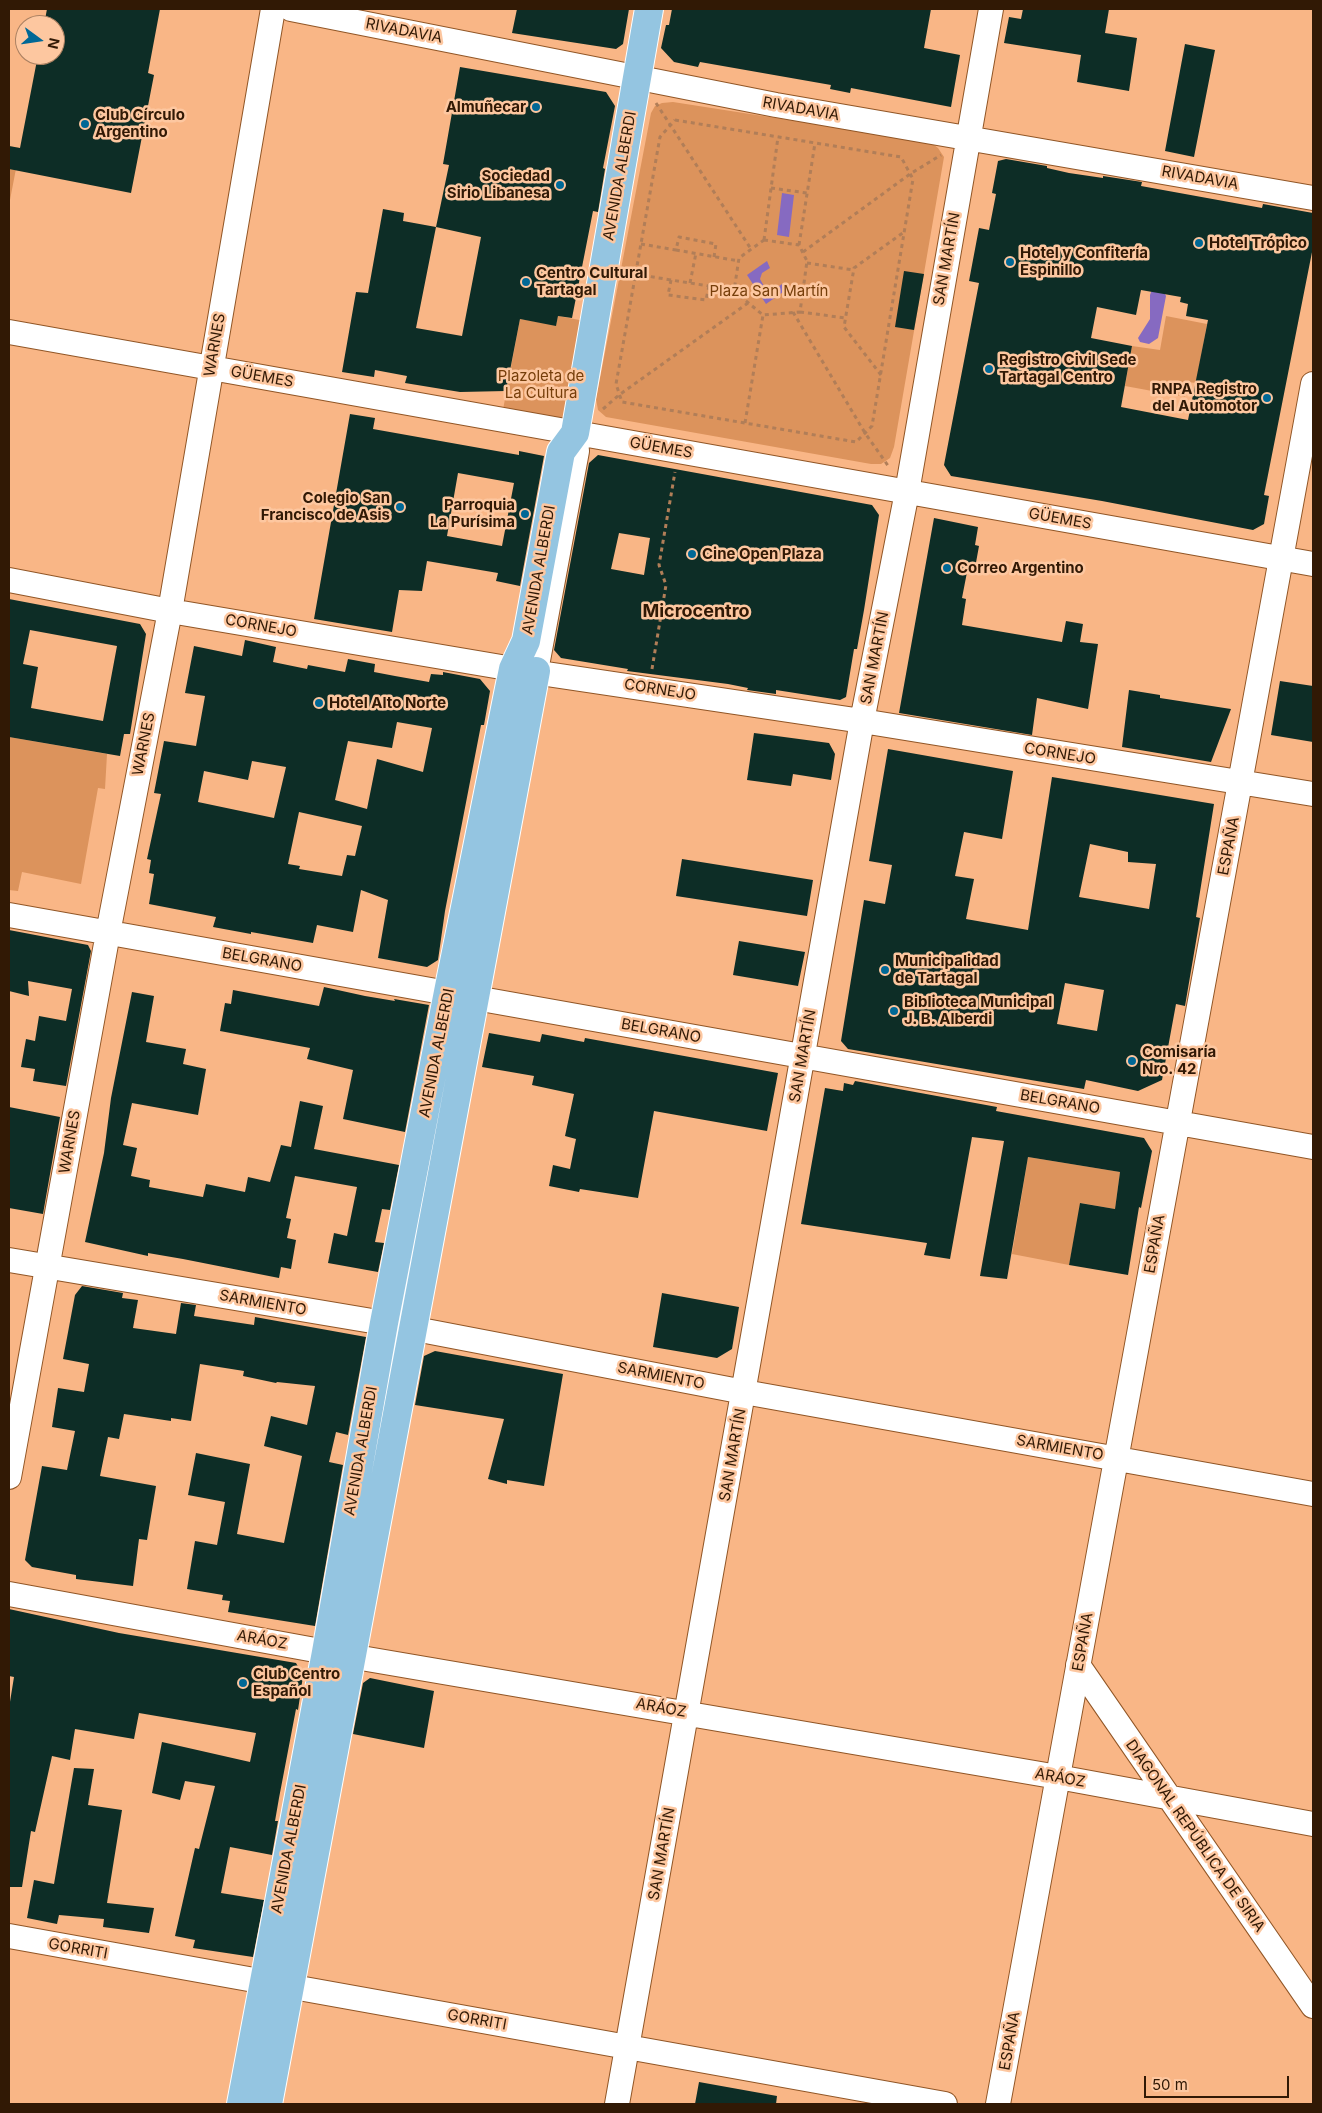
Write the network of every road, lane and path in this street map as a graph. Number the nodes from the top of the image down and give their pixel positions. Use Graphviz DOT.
graph roads {
  1 [pos="273,9"];
  2 [pos="291,9"];
  3 [pos="649,9"];
  4 [pos="991,9"];
  5 [pos="637,76"];
  6 [pos="670,124"];
  7 [pos="778,137"];
  8 [pos="969,138"];
  9 [pos="815,143"];
  10 [pos="910,174"];
  11 [pos="771,188"];
  12 [pos="807,193"];
  13 [pos="1313,198"];
  14 [pos="904,232"];
  15 [pos="764,240"];
  16 [pos="641,244"];
  17 [pos="799,245"];
  18 [pos="751,249"];
  19 [pos="676,250"];
  20 [pos="803,252"];
  21 [pos="696,254"];
  22 [pos="714,257"];
  23 [pos="739,261"];
  24 [pos="807,263"];
  25 [pos="854,270"];
  26 [pos="636,274"];
  27 [pos="671,280"];
  28 [pos="690,283"];
  29 [pos="709,286"];
  30 [pos="734,290"];
  31 [pos="748,303"];
  32 [pos="793,312"];
  33 [pos="800,312"];
  34 [pos="763,315"];
  35 [pos="846,318"];
  36 [pos="9,332"];
  37 [pos="211,368"];
  38 [pos="881,375"];
  39 [pos="1313,384"];
  40 [pos="619,395"];
  41 [pos="745,423"];
  42 [pos="576,433"];
  43 [pos="865,433"];
  44 [pos="679,451"];
  45 [pos="907,492"];
  46 [pos="1280,558"];
  47 [pos="1313,564"];
  48 [pos="9,580"];
  49 [pos="170,611"];
  50 [pos="525,670"];
  51 [pos="649,689"];
  52 [pos="862,722"];
  53 [pos="1240,783"];
  54 [pos="1313,794"];
  55 [pos="9,915"];
  56 [pos="108,933"];
  57 [pos="461,994"];
  58 [pos="803,1057"];
  59 [pos="1177,1123"];
  60 [pos="1313,1147"];
  61 [pos="9,1260"];
  62 [pos="47,1267"];
  63 [pos="384,1323"];
  64 [pos="412,1329"];
  65 [pos="744,1392"];
  66 [pos="1116,1458"];
  67 [pos="9,1477"];
  68 [pos="1313,1494"];
  69 [pos="9,1594"];
  70 [pos="339,1654"];
  71 [pos="1078,1665"];
  72 [pos="687,1713"];
  73 [pos="1058,1777"];
  74 [pos="1168,1798"];
  75 [pos="1313,1824"];
  76 [pos="9,1936"];
  77 [pos="277,1985"];
  78 [pos="1313,2006"];
  79 [pos="627,2047"];
  80 [pos="241,2104"];
  81 [pos="268,2104"];
  82 [pos="617,2104"];
  83 [pos="945,2104"];
  84 [pos="998,2104"];
  1 -- 37 [label="street, WARNES"];
  2 -- 5 [label="street, RIVADAVIA"];
  3 -- 5 [label="main road, AVENIDA ALBERDI"];
  4 -- 8 [label="street, SAN MARTÍN"];
  5 -- 6 [label="path"];
  5 -- 8 [label="street, RIVADAVIA"];
  5 -- 42 [label="main road, AVENIDA ALBERDI"];
  6 -- 7 [label="path"];
  6 -- 16 [label="path"];
  6 -- 18 [label="path"];
  7 -- 9 [label="path"];
  7 -- 11 [label="path"];
  8 -- 10 [label="path"];
  8 -- 13 [label="street, RIVADAVIA"];
  8 -- 45 [label="street, SAN MARTÍN"];
  9 -- 10 [label="path"];
  9 -- 12 [label="path"];
  10 -- 14 [label="path"];
  10 -- 20 [label="path"];
  11 -- 12 [label="path"];
  11 -- 15 [label="path"];
  12 -- 17 [label="path"];
  14 -- 25 [label="path"];
  14 -- 38 [label="path"];
  15 -- 17 [label="path"];
  15 -- 18 [label="path"];
  16 -- 19 [label="path"];
  16 -- 26 [label="path"];
  17 -- 20 [label="path"];
  18 -- 23 [label="path"];
  19 -- 21 [label="path"];
  19 -- 22 [label="path"];
  20 -- 24 [label="path"];
  21 -- 22 [label="path"];
  21 -- 28 [label="path"];
  22 -- 23 [label="path"];
  23 -- 30 [label="path"];
  24 -- 25 [label="path"];
  24 -- 33 [label="path"];
  25 -- 35 [label="path"];
  26 -- 27 [label="path"];
  26 -- 40 [label="path"];
  27 -- 28 [label="path"];
  27 -- 29 [label="path"];
  28 -- 29 [label="path"];
  29 -- 30 [label="path"];
  30 -- 31 [label="path"];
  31 -- 34 [label="path"];
  31 -- 40 [label="path"];
  32 -- 33 [label="path"];
  32 -- 34 [label="path"];
  32 -- 43 [label="path"];
  33 -- 35 [label="path"];
  34 -- 41 [label="path"];
  35 -- 38 [label="path"];
  36 -- 37 [label="street, GÜEMES"];
  37 -- 42 [label="street, GÜEMES"];
  37 -- 49 [label="street, WARNES"];
  38 -- 43 [label="path"];
  39 -- 46 [label="street, ESPAÑA"];
  40 -- 41 [label="path"];
  40 -- 42 [label="path"];
  41 -- 43 [label="path"];
  42 -- 44 [label="street, GÜEMES"];
  42 -- 50 [label="main road, AVENIDA ALBERDI"];
  43 -- 45 [label="path"];
  44 -- 45 [label="street, GÜEMES"];
  44 -- 51 [label="path"];
  45 -- 46 [label="street, GÜEMES"];
  45 -- 52 [label="street, SAN MARTÍN"];
  46 -- 47 [label="street, GÜEMES"];
  46 -- 53 [label="street, ESPAÑA"];
  48 -- 49 [label="street, CORNEJO"];
  49 -- 50 [label="street, CORNEJO"];
  49 -- 56 [label="street, WARNES"];
  50 -- 51 [label="street, CORNEJO"];
  50 -- 57 [label="main road, AVENIDA ALBERDI"];
  51 -- 52 [label="street, CORNEJO"];
  52 -- 53 [label="street, CORNEJO"];
  52 -- 58 [label="street, SAN MARTÍN"];
  53 -- 54 [label="street, CORNEJO"];
  53 -- 59 [label="street, ESPAÑA"];
  55 -- 56 [label="street, BELGRANO"];
  56 -- 57 [label="street, BELGRANO"];
  56 -- 62 [label="street, WARNES"];
  57 -- 58 [label="street, BELGRANO"];
  57 -- 63 [label="main road, AVENIDA ALBERDI"];
  57 -- 64 [label="main road, AVENIDA ALBERDI"];
  58 -- 59 [label="street, BELGRANO"];
  58 -- 65 [label="street, SAN MARTÍN"];
  59 -- 60 [label="street, BELGRANO"];
  59 -- 66 [label="street, ESPAÑA"];
  61 -- 62 [label="street, SARMIENTO"];
  62 -- 63 [label="street, SARMIENTO"];
  62 -- 67 [label="street, WARNES"];
  63 -- 64 [label="street, SARMIENTO"];
  63 -- 70 [label="main road, AVENIDA ALBERDI"];
  64 -- 65 [label="street, SARMIENTO"];
  64 -- 70 [label="main road, AVENIDA ALBERDI"];
  65 -- 66 [label="street, SARMIENTO"];
  65 -- 72 [label="street, SAN MARTÍN"];
  66 -- 68 [label="street, SARMIENTO"];
  66 -- 71 [label="street, ESPAÑA"];
  69 -- 70 [label="street, ARÁOZ"];
  70 -- 72 [label="street, ARÁOZ"];
  70 -- 77 [label="main road, AVENIDA ALBERDI"];
  71 -- 73 [label="street, ESPAÑA"];
  71 -- 74 [label="street, DIAGONAL REPÚBLICA DE SIRIA"];
  72 -- 73 [label="street, ARÁOZ"];
  72 -- 79 [label="street, SAN MARTÍN"];
  73 -- 74 [label="street, ARÁOZ"];
  73 -- 84 [label="street, ESPAÑA"];
  74 -- 75 [label="street, ARÁOZ"];
  74 -- 78 [label="street, DIAGONAL REPÚBLICA DE SIRIA"];
  76 -- 77 [label="street, GORRITI"];
  77 -- 79 [label="street, GORRITI"];
  77 -- 80 [label="main road, AVENIDA ALBERDI"];
  77 -- 81 [label="main road, AVENIDA ALBERDI"];
  79 -- 82 [label="street, SAN MARTÍN"];
  79 -- 83 [label="street, GORRITI"];
}
